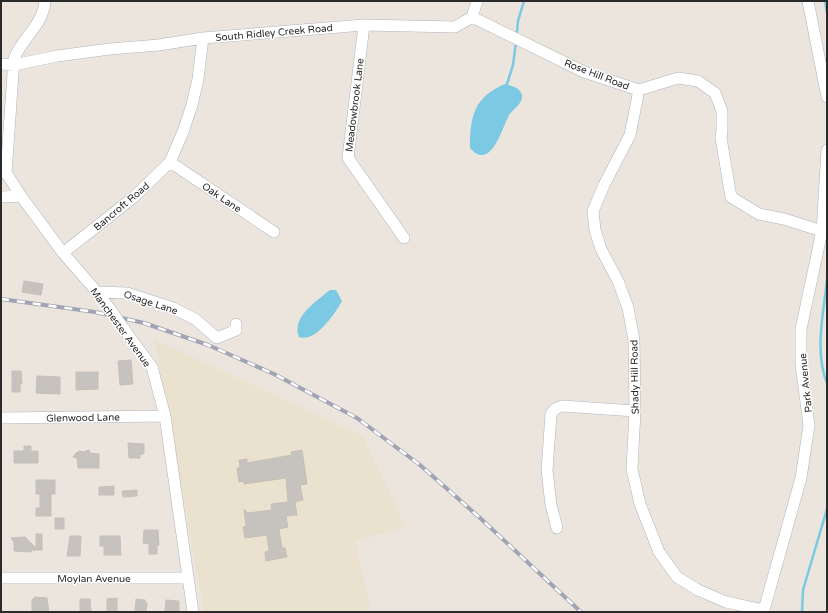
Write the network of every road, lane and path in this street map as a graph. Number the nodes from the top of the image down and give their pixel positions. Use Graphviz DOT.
graph roads {
  1 [pos="45,1"];
  2 [pos="478,1"];
  3 [pos="808,1"];
  4 [pos="472,17"];
  5 [pos="364,25"];
  6 [pos="203,38"];
  7 [pos="1,64"];
  8 [pos="14,65"];
  9 [pos="639,90"];
  10 [pos="827,97"];
  11 [pos="827,150"];
  12 [pos="170,162"];
  13 [pos="4,169"];
  14 [pos="21,196"];
  15 [pos="1,197"];
  16 [pos="822,231"];
  17 [pos="274,232"];
  18 [pos="404,238"];
  19 [pos="62,253"];
  20 [pos="97,292"];
  21 [pos="236,324"];
  22 [pos="635,411"];
  23 [pos="165,416"];
  24 [pos="1,418"];
  25 [pos="557,528"];
  26 [pos="1,578"];
  27 [pos="187,578"];
  28 [pos="764,611"];
  29 [pos="193,612"];
  1 -- 8 [label="street"];
  2 -- 4 [label="street"];
  3 -- 10 [label="street"];
  4 -- 5 [label="street, South Ridley Creek Road"];
  4 -- 9 [label="street, Rose Hill Road"];
  5 -- 6 [label="street, South Ridley Creek Road"];
  5 -- 18 [label="street, Meadowbrook Lane"];
  6 -- 8 [label="street, South Ridley Creek Road"];
  6 -- 12 [label="street, Bancroft Road"];
  7 -- 8 [label="street"];
  8 -- 13 [label="street"];
  9 -- 16 [label="street, Rose Hill Road"];
  9 -- 22 [label="street, Shady Hill Road"];
  11 -- 16 [label="street, Park Avenue"];
  12 -- 17 [label="street, Oak Lane"];
  12 -- 19 [label="street, Bancroft Road"];
  13 -- 14 [label="street, Manchester Avenue"];
  14 -- 15 [label="street"];
  14 -- 19 [label="street, Manchester Avenue"];
  16 -- 28 [label="street, Park Avenue"];
  19 -- 20 [label="street, Manchester Avenue"];
  20 -- 21 [label="street, Osage Lane"];
  20 -- 23 [label="street, Manchester Avenue, bridge"];
  22 -- 25 [label="street"];
  22 -- 28 [label="street, Shady Hill Road"];
  23 -- 24 [label="street, Glenwood Lane"];
  23 -- 27 [label="street, Manchester Avenue"];
  26 -- 27 [label="street, Moylan Avenue"];
  27 -- 29 [label="street, Manchester Avenue"];
}
